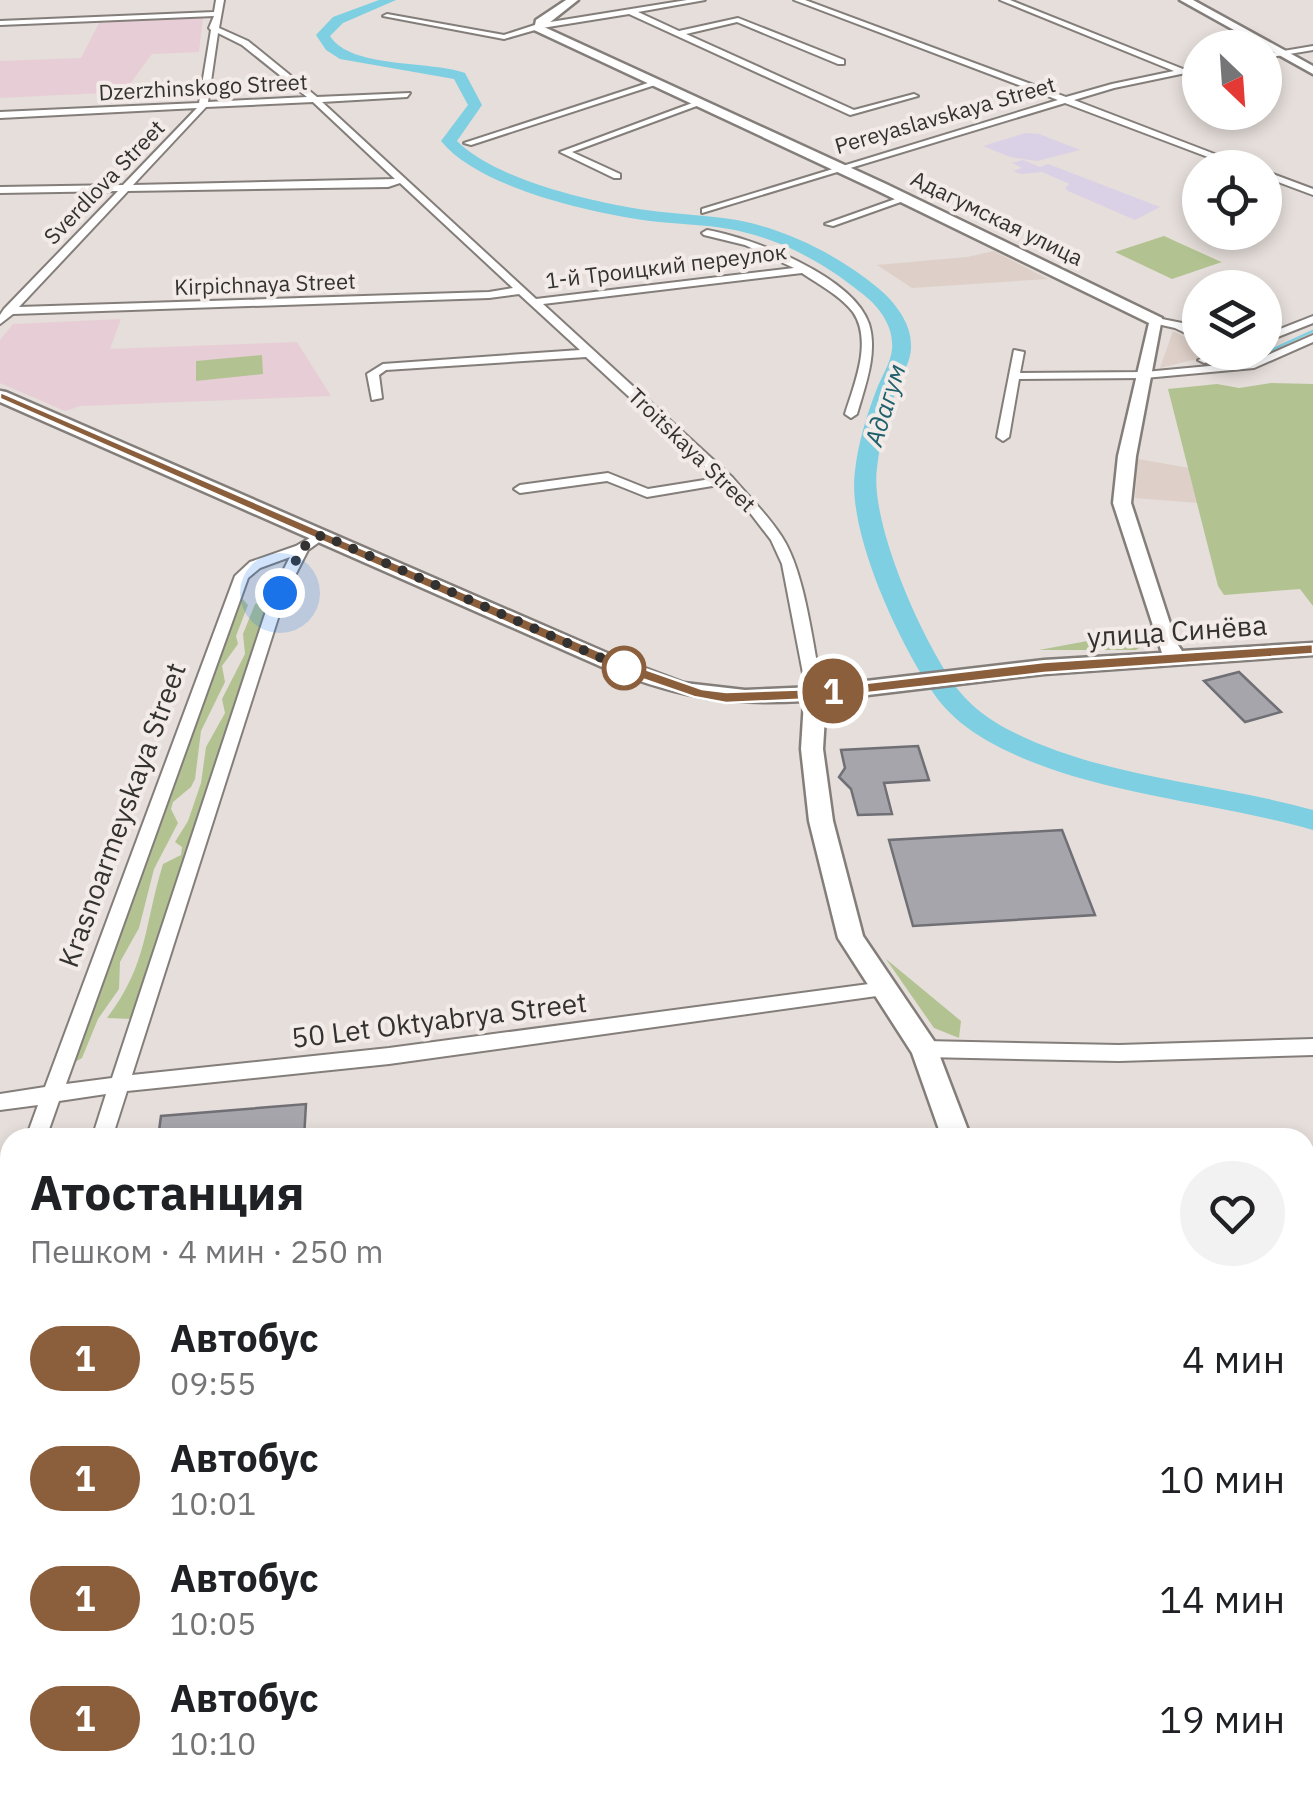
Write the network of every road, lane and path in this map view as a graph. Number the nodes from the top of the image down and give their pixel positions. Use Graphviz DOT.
graph roads {
  1 [pos="220,0"];
  2 [pos="573,0"];
  3 [pos="701,0"];
  4 [pos="798,0"];
  5 [pos="1004,0"];
  6 [pos="1185,0"];
  7 [pos="629,11"];
  8 [pos="216,14"];
  9 [pos="388,16"];
  10 [pos="0,23"];
  11 [pos="538,27"];
  12 [pos="213,28"];
  13 [pos="1240,30"];
  14 [pos="675,34"];
  15 [pos="1313,48"];
  16 [pos="1282,53"];
  17 [pos="842,62"];
  18 [pos="1313,70"];
  19 [pos="1182,71"];
  20 [pos="654,84"];
  21 [pos="407,95"];
  22 [pos="914,96"];
  23 [pos="314,99"];
  24 [pos="1068,100"];
  25 [pos="204,104"];
  26 [pos="698,104"];
  27 [pos="0,115"];
  28 [pos="468,143"];
  29 [pos="1199,150"];
  30 [pos="838,168"];
  31 [pos="617,176"];
  32 [pos="402,180"];
  33 [pos="1282,180"];
  34 [pos="127,187"];
  35 [pos="0,190"];
  36 [pos="1313,192"];
  37 [pos="904,199"];
  38 [pos="705,210"];
  39 [pos="830,224"];
  40 [pos="707,233"];
  41 [pos="800,270"];
  42 [pos="522,290"];
  43 [pos="536,302"];
  44 [pos="4,316"];
  45 [pos="1313,319"];
  46 [pos="1156,321"];
  47 [pos="1182,327"];
  48 [pos="1282,333"];
  49 [pos="1313,338"];
  50 [pos="1018,352"];
  51 [pos="1282,352"];
  52 [pos="590,354"];
  53 [pos="1182,366"];
  54 [pos="1200,370"];
  55 [pos="1146,375"];
  56 [pos="1016,376"];
  57 [pos="0,396"];
  58 [pos="376,398"];
  59 [pos="851,414"];
  60 [pos="1004,438"];
  61 [pos="728,480"];
  62 [pos="520,489"];
  63 [pos="322,535"];
  64 [pos="302,549"];
  65 [pos="1313,649"];
  66 [pos="1178,660"];
  67 [pos="815,694"];
  68 [pos="884,989"];
  69 [pos="1313,1048"];
  70 [pos="924,1049"];
  71 [pos="116,1086"];
  72 [pos="50,1097"];
  73 [pos="0,1102"];
  74 [pos="39,1128"];
  75 [pos="105,1128"];
  76 [pos="952,1128"];
  1 -- 8 [label="street"];
  2 -- 11 [label="main road"];
  3 -- 7 [label="street"];
  4 -- 24 [label="street"];
  5 -- 19 [label="street"];
  6 -- 13 [label="main road"];
  7 -- 11 [label="street"];
  7 -- 14 [label="street"];
  8 -- 10 [label="street"];
  8 -- 12 [label="street"];
  9 -- 11 [label="street"];
  11 -- 20 [label="main road, Адагумская улица"];
  12 -- 23 [label="street, Troitskaya Street"];
  12 -- 25 [label="street"];
  14 -- 17 [label="street"];
  14 -- 22 [label="street"];
  15 -- 16 [label="street"];
  16 -- 18 [label="main road"];
  19 -- 24 [label="street, Pereyaslavskaya Street"];
  20 -- 26 [label="main road, Адагумская улица"];
  20 -- 28 [label="street"];
  21 -- 23 [label="street, Dzerzhinskogo Street"];
  23 -- 25 [label="street, Dzerzhinskogo Street"];
  23 -- 32 [label="street, Troitskaya Street"];
  24 -- 29 [label="street"];
  24 -- 30 [label="street, Pereyaslavskaya Street"];
  25 -- 27 [label="street, Dzerzhinskogo Street"];
  25 -- 34 [label="street, Sverdlova Street"];
  26 -- 30 [label="main road, Адагумская улица"];
  26 -- 31 [label="street"];
  30 -- 37 [label="main road, Адагумская улица"];
  30 -- 38 [label="street, Pereyaslavskaya Street"];
  32 -- 34 [label="street"];
  32 -- 42 [label="street, Troitskaya Street"];
  33 -- 36 [label="street"];
  34 -- 35 [label="street"];
  34 -- 44 [label="street, Sverdlova Street"];
  37 -- 39 [label="street"];
  37 -- 46 [label="main road, Адагумская улица"];
  40 -- 41 [label="street, 1-й Троицкий переулок"];
  41 -- 43 [label="street, 1-й Троицкий переулок"];
  41 -- 59 [label="street, 1-й Троицкий переулок"];
  42 -- 43 [label="street, Troitskaya Street"];
  42 -- 44 [label="street, Kirpichnaya Street"];
  43 -- 52 [label="street, Troitskaya Street"];
  45 -- 48 [label="street"];
  46 -- 47 [label="street"];
  46 -- 55 [label="main road"];
  49 -- 51 [label="street"];
  50 -- 56 [label="street"];
  52 -- 58 [label="street"];
  52 -- 61 [label="street, Troitskaya Street"];
  53 -- 55 [label="street"];
  54 -- 55 [label="street"];
  55 -- 56 [label="street"];
  55 -- 66 [label="main road"];
  56 -- 60 [label="street"];
  57 -- 63 [label="main road, улица Синёва"];
  61 -- 62 [label="street"];
  61 -- 67 [label="street, Troitskaya Street"];
  63 -- 64 [label="street, Krasnoarmeyskaya Street"];
  63 -- 67 [label="main road, улица Синёва"];
  64 -- 71 [label="street"];
  64 -- 72 [label="street, Krasnoarmeyskaya Street"];
  65 -- 66 [label="main road, улица Синёва"];
  66 -- 67 [label="main road, улица Синёва"];
  67 -- 68 [label="main road, Troitskaya Street"];
  68 -- 70 [label="main road, Troitskaya Street"];
  68 -- 71 [label="street, 50 Let Oktyabrya Street"];
  69 -- 70 [label="street"];
  70 -- 76 [label="main road, Troitskaya Street"];
  71 -- 72 [label="street, 50 Let Oktyabrya Street"];
  71 -- 75 [label="street"];
  72 -- 73 [label="street, 50 Let Oktyabrya Street"];
  72 -- 74 [label="street, Krasnoarmeyskaya Street"];
}
